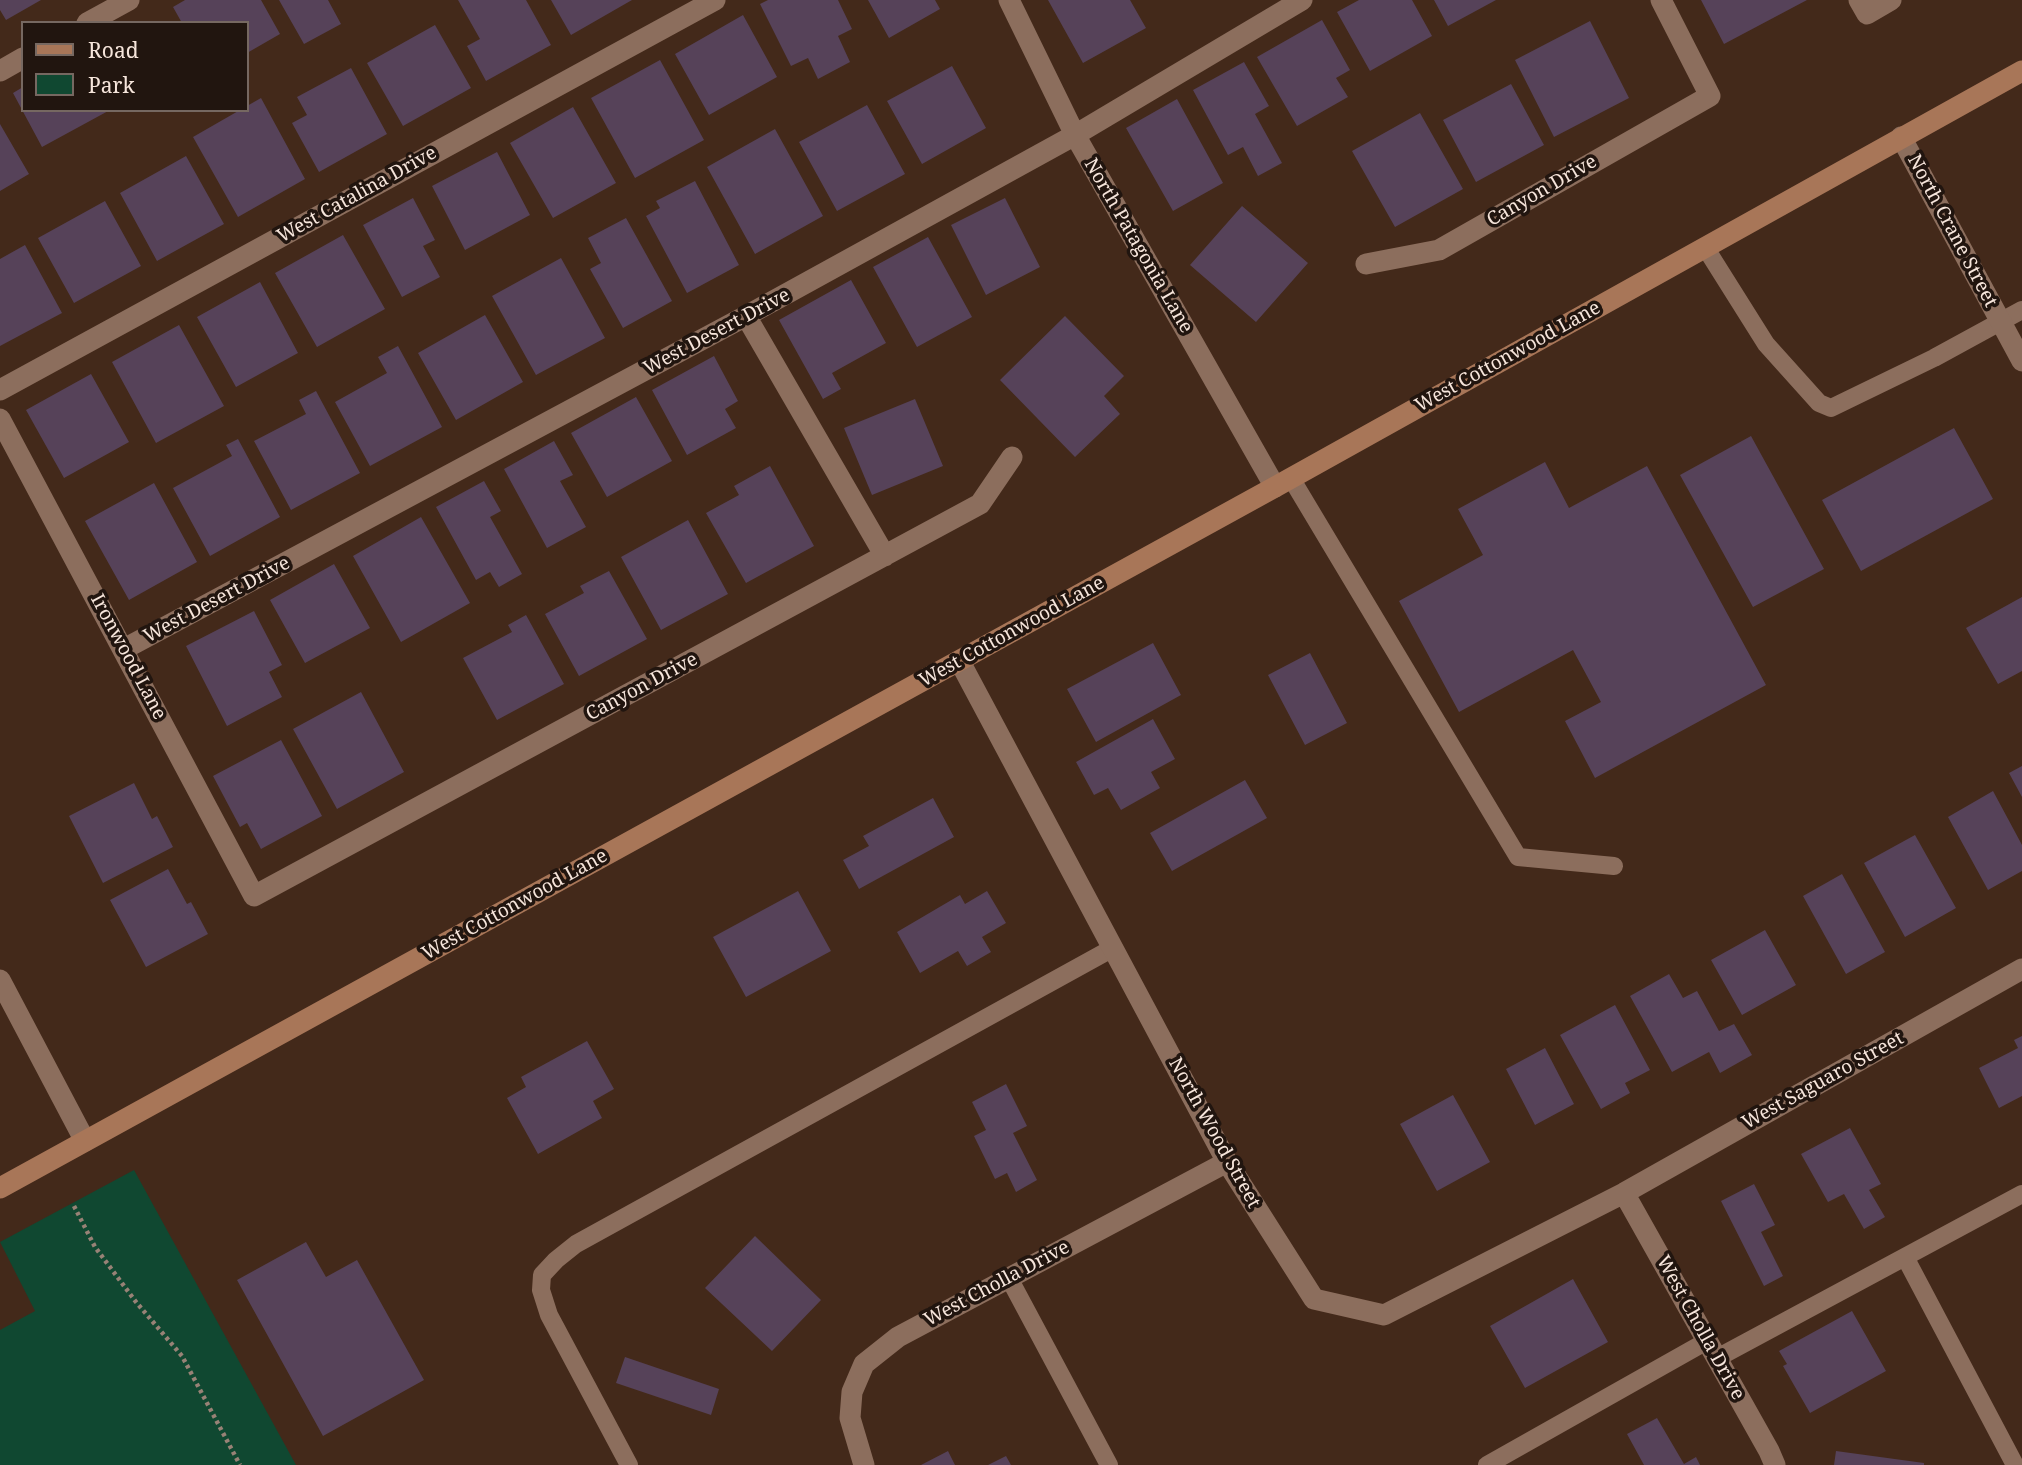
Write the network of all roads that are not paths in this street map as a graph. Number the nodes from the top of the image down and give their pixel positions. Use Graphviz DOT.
graph roads {
  1 [pos="129,0"];
  2 [pos="715,0"];
  3 [pos="1009,0"];
  4 [pos="1302,0"];
  5 [pos="1661,0"];
  6 [pos="1858,0"];
  7 [pos="1891,0"];
  8 [pos="91,21"];
  9 [pos="21,59"];
  10 [pos="0,71"];
  11 [pos="2022,71"];
  12 [pos="1075,135"];
  13 [pos="1901,137"];
  14 [pos="1705,247"];
  15 [pos="1366,264"];
  16 [pos="2022,310"];
  17 [pos="746,316"];
  18 [pos="2001,321"];
  19 [pos="2022,362"];
  20 [pos="0,390"];
  21 [pos="0,419"];
  22 [pos="1012,457"];
  23 [pos="1283,483"];
  24 [pos="885,556"];
  25 [pos="124,649"];
  26 [pos="960,662"];
  27 [pos="1614,866"];
  28 [pos="254,896"];
  29 [pos="1113,948"];
  30 [pos="2022,970"];
  31 [pos="0,980"];
  32 [pos="85,1141"];
  33 [pos="1227,1162"];
  34 [pos="0,1188"];
  35 [pos="1624,1193"];
  36 [pos="2022,1194"];
  37 [pos="1905,1257"];
  38 [pos="1009,1278"];
  39 [pos="1712,1350"];
  40 [pos="629,1465"];
  41 [pos="864,1465"];
  42 [pos="1109,1465"];
  43 [pos="1487,1465"];
  44 [pos="1775,1465"];
  45 [pos="2015,1465"];
  1 -- 8 [label="street"];
  2 -- 20 [label="street, West Catalina Drive"];
  3 -- 12 [label="street, North Patagonia Lane"];
  4 -- 12 [label="street, West Desert Drive"];
  5 -- 15 [label="street, Canyon Drive"];
  6 -- 7 [label="street"];
  9 -- 10 [label="street"];
  11 -- 13 [label="main road, West Cottonwood Lane"];
  12 -- 17 [label="street, West Desert Drive"];
  12 -- 23 [label="street, North Patagonia Lane"];
  13 -- 14 [label="main road, West Cottonwood Lane"];
  13 -- 18 [label="street, North Crane Street"];
  14 -- 18 [label="lane"];
  14 -- 23 [label="main road, West Cottonwood Lane"];
  16 -- 18 [label="lane"];
  17 -- 24 [label="street"];
  17 -- 25 [label="street, West Desert Drive"];
  18 -- 19 [label="street, North Crane Street"];
  21 -- 25 [label="street, Ironwood Lane"];
  22 -- 24 [label="street, Canyon Drive"];
  23 -- 26 [label="main road, West Cottonwood Lane"];
  23 -- 27 [label="lane"];
  24 -- 28 [label="street, Canyon Drive"];
  25 -- 28 [label="street, Ironwood Lane"];
  26 -- 29 [label="street, North Wood Street"];
  26 -- 32 [label="main road, West Cottonwood Lane"];
  29 -- 33 [label="street, North Wood Street"];
  29 -- 40 [label="lane"];
  30 -- 35 [label="street, West Saguaro Street"];
  31 -- 32 [label="street"];
  32 -- 34 [label="main road, West Cottonwood Lane"];
  33 -- 35 [label="street, North Wood Street"];
  33 -- 38 [label="street, West Cholla Drive"];
  35 -- 39 [label="street, West Cholla Drive"];
  36 -- 37 [label="lane"];
  37 -- 39 [label="lane"];
  37 -- 45 [label="lane"];
  38 -- 41 [label="street, West Cholla Drive"];
  38 -- 42 [label="lane"];
  39 -- 43 [label="lane"];
  39 -- 44 [label="street, West Cholla Drive"];
}
